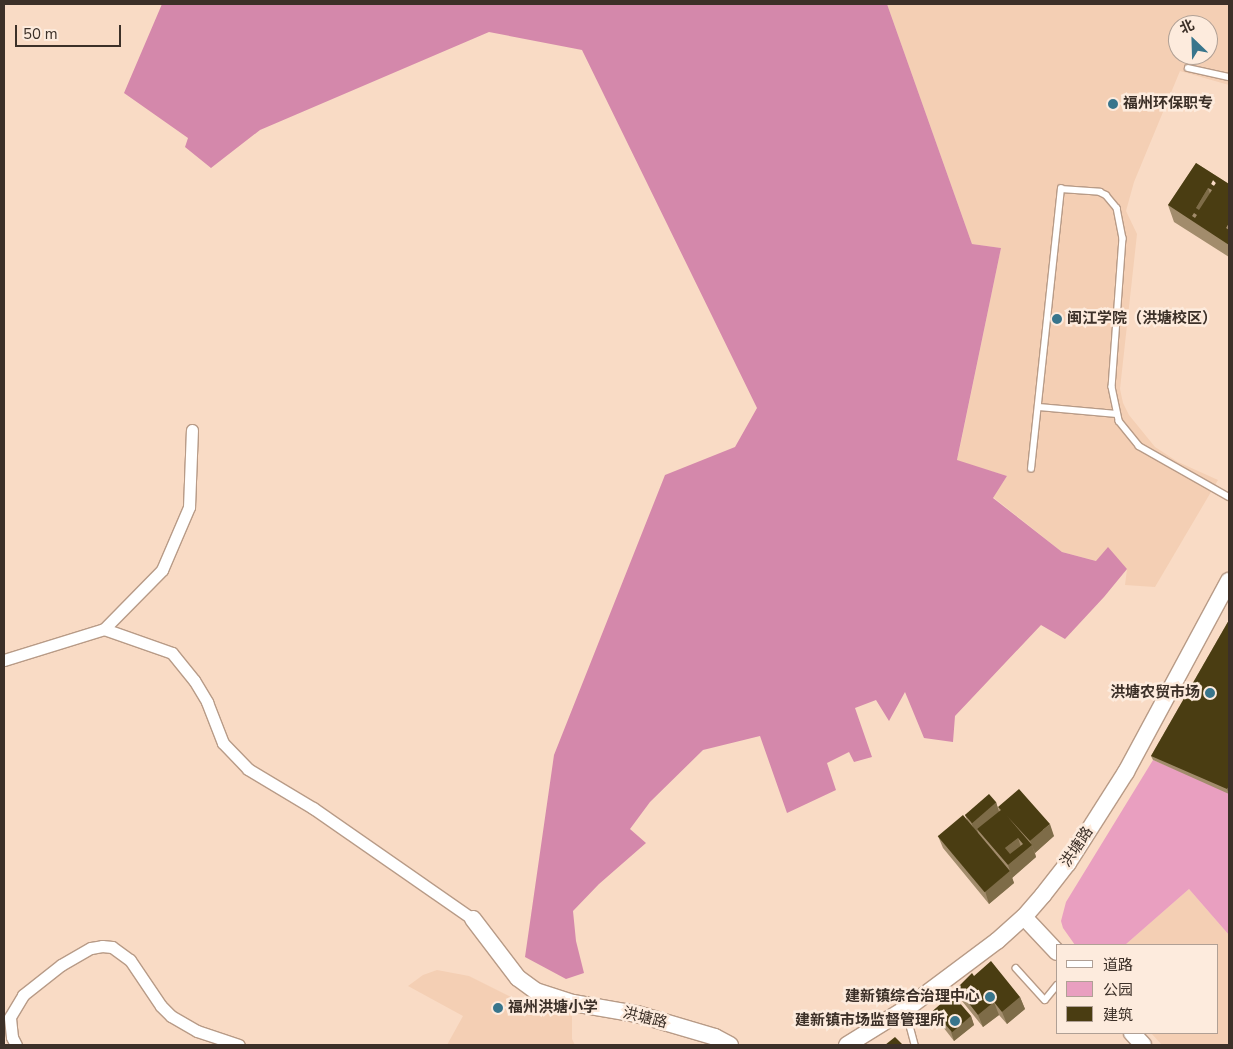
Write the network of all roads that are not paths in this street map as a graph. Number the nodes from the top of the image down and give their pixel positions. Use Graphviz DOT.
graph roads {
  1 [pos="1188,68"];
  2 [pos="1229,77"];
  3 [pos="1039,407"];
  4 [pos="1117,414"];
  5 [pos="192,430"];
  6 [pos="1031,469"];
  7 [pos="1229,497"];
  8 [pos="1229,581"];
  9 [pos="104,629"];
  10 [pos="4,660"];
  11 [pos="1024,917"];
  12 [pos="473,919"];
  13 [pos="1056,951"];
  14 [pos="1016,968"];
  15 [pos="1056,986"];
  16 [pos="905,1009"];
  17 [pos="1133,1034"];
  18 [pos="11,1041"];
  19 [pos="239,1045"];
  20 [pos="730,1045"];
  21 [pos="847,1045"];
  22 [pos="915,1045"];
  23 [pos="1143,1045"];
  1 -- 2 [label="lane"];
  3 -- 4 [label="lane"];
  3 -- 4 [label="lane"];
  3 -- 6 [label="lane"];
  4 -- 7 [label="lane"];
  5 -- 9 [label="street"];
  8 -- 11 [label="street, 洪塘路"];
  9 -- 10 [label="street"];
  9 -- 12 [label="street"];
  11 -- 13 [label="street"];
  11 -- 16 [label="street, 洪塘路"];
  12 -- 20 [label="street, 洪塘路"];
  14 -- 15 [label="lane"];
  16 -- 21 [label="street, 洪塘路"];
  16 -- 22 [label="lane"];
  17 -- 23 [label="street"];
  18 -- 19 [label="street"];
}
